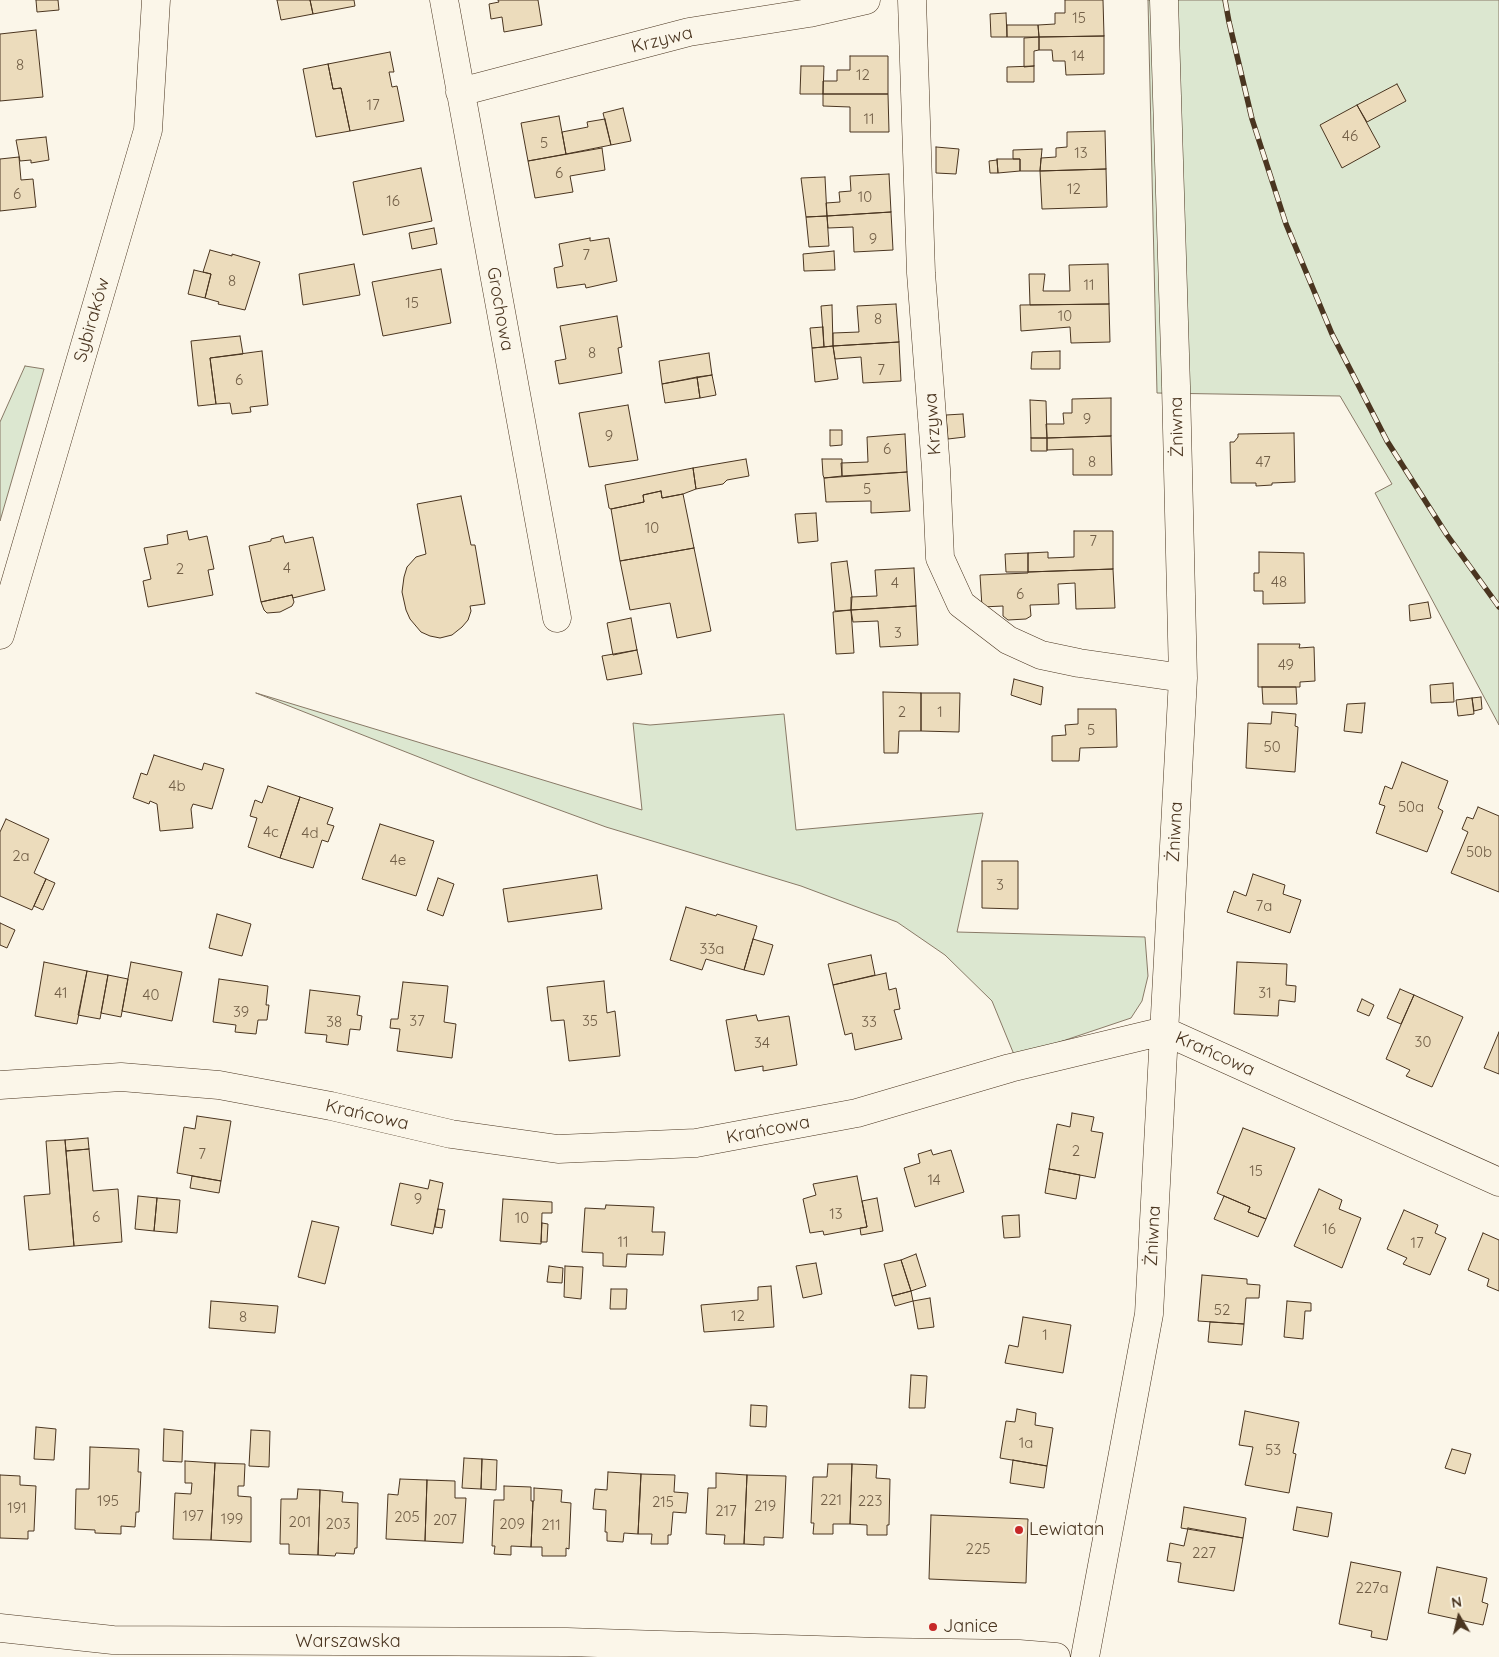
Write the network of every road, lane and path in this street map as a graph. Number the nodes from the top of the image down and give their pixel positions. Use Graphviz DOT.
graph roads {
  1 [pos="156,0"];
  2 [pos="444,0"];
  3 [pos="866,0"];
  4 [pos="912,0"];
  5 [pos="1164,0"];
  6 [pos="460,92"];
  7 [pos="557,618"];
  8 [pos="0,635"];
  9 [pos="1183,678"];
  10 [pos="1164,1031"];
  11 [pos="0,1085"];
  12 [pos="1499,1182"];
  13 [pos="0,1628"];
  14 [pos="1056,1657"];
  15 [pos="1085,1657"];
  1 -- 8 [label="street, Sybiraków"];
  2 -- 6 [label="street, Grochowa"];
  3 -- 6 [label="street, Krzywa"];
  4 -- 9 [label="street, Krzywa"];
  5 -- 9 [label="street, Żniwna"];
  6 -- 7 [label="street, Grochowa"];
  9 -- 10 [label="street, Żniwna"];
  10 -- 11 [label="street, Krańcowa"];
  10 -- 12 [label="street, Krańcowa"];
  10 -- 15 [label="street, Żniwna"];
  13 -- 14 [label="street, Warszawska"];
}
